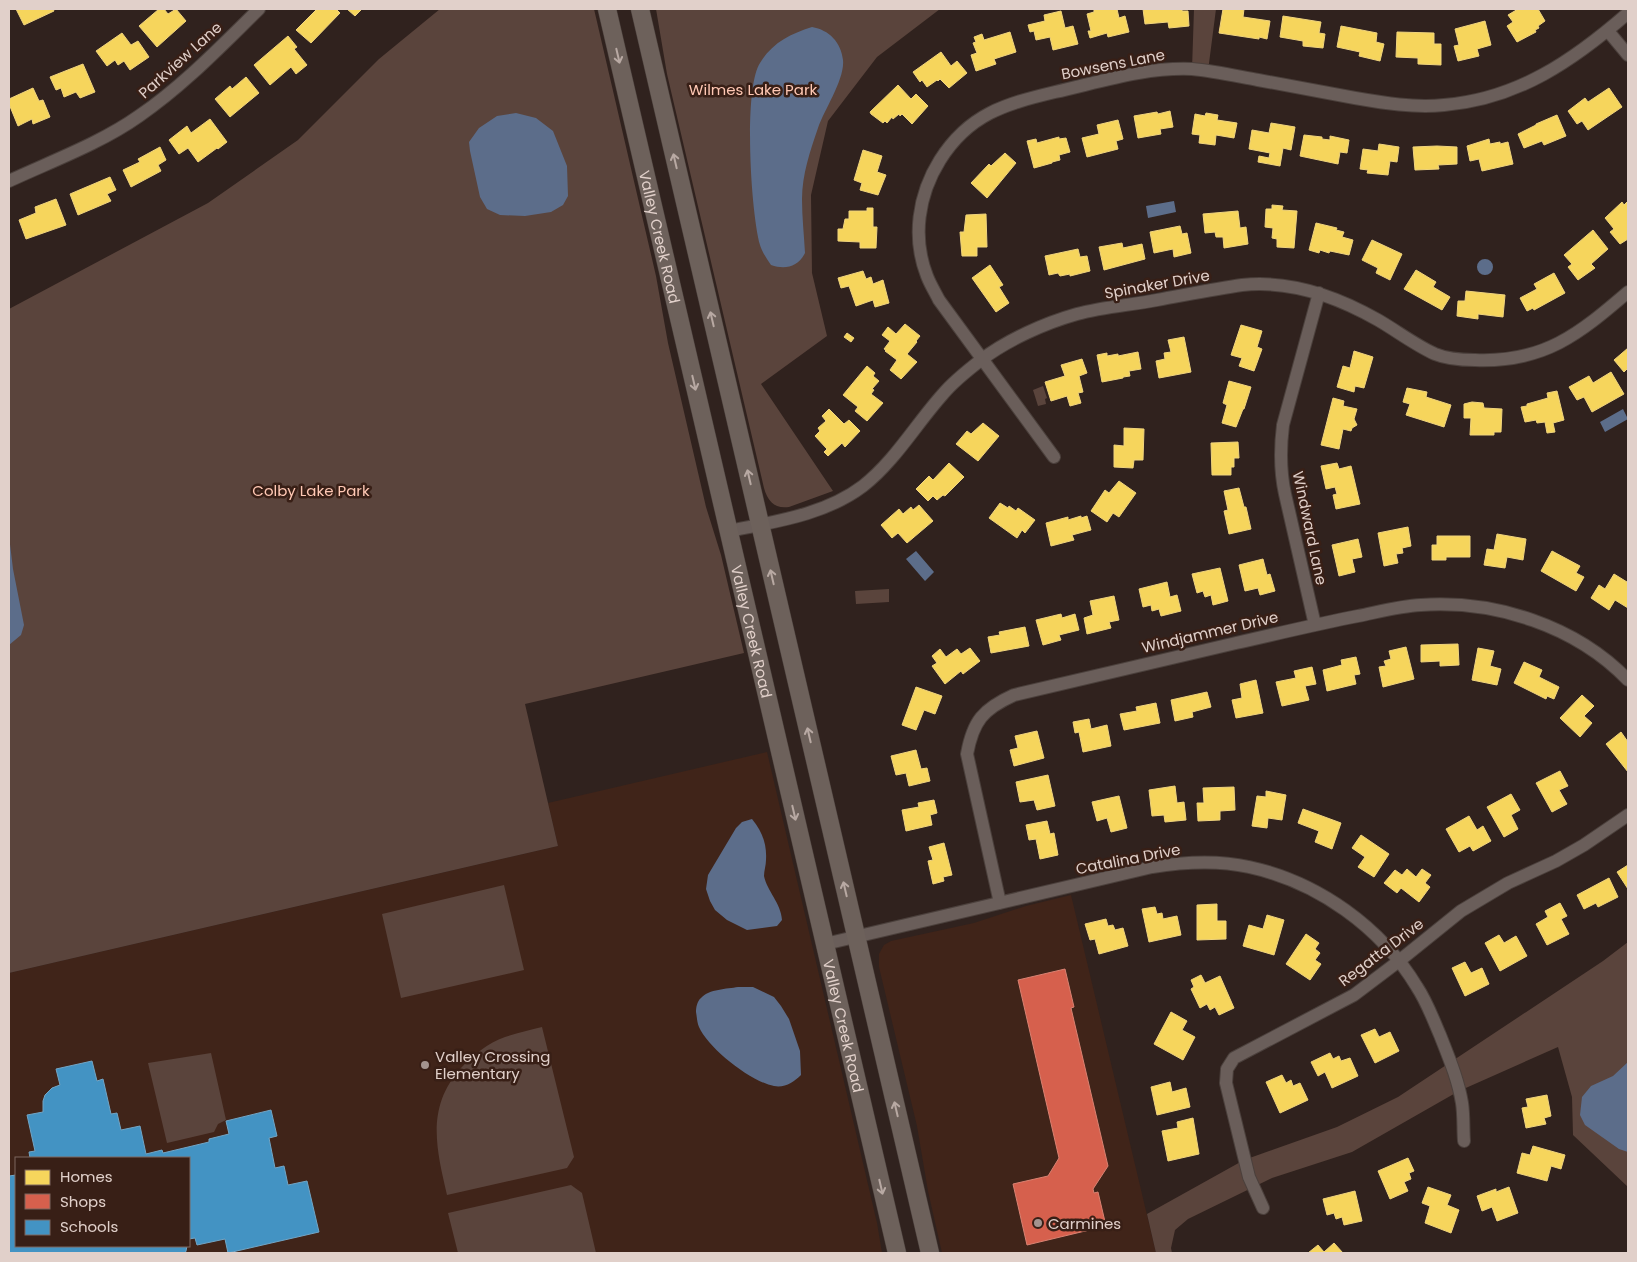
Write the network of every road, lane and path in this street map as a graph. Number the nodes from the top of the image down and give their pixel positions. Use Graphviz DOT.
graph roads {
  1 [pos="259,9"];
  2 [pos="606,9"];
  3 [pos="640,9"];
  4 [pos="1628,13"];
  5 [pos="1608,31"];
  6 [pos="1628,55"];
  7 [pos="9,181"];
  8 [pos="1628,292"];
  9 [pos="1320,293"];
  10 [pos="981,360"];
  11 [pos="1054,457"];
  12 [pos="760,525"];
  13 [pos="728,531"];
  14 [pos="1315,624"];
  15 [pos="1628,680"];
  16 [pos="1628,815"];
  17 [pos="1000,903"];
  18 [pos="856,936"];
  19 [pos="825,944"];
  20 [pos="1399,961"];
  21 [pos="1464,1141"];
  22 [pos="1263,1208"];
  23 [pos="897,1253"];
  24 [pos="930,1253"];
  1 -- 7 [label="street, Parkview Lane"];
  2 -- 13 [label="main road, Valley Creek Road, one-way"];
  12 -- 3 [label="main road, one-way"];
  4 -- 5 [label="street, Bowsens Lane"];
  5 -- 6 [label="street"];
  5 -- 10 [label="street, Bowsens Lane"];
  8 -- 9 [label="street, Spinaker Drive"];
  9 -- 10 [label="street, Spinaker Drive"];
  9 -- 14 [label="street, Windward Lane"];
  10 -- 11 [label="street, Bowsens Lane"];
  10 -- 12 [label="street, Spinaker Drive"];
  12 -- 13 [label="street, Spinaker Drive"];
  18 -- 12 [label="main road, one-way"];
  13 -- 19 [label="main road, Valley Creek Road, one-way"];
  14 -- 15 [label="street, Windjammer Drive"];
  14 -- 17 [label="street, Windjammer Drive"];
  16 -- 20 [label="street, Regatta Drive"];
  17 -- 18 [label="street, Catalina Drive"];
  17 -- 20 [label="street, Catalina Drive"];
  18 -- 19 [label="street, Catalina Drive"];
  24 -- 18 [label="main road, one-way"];
  19 -- 23 [label="main road, Valley Creek Road, one-way"];
  20 -- 21 [label="street, Catalina Drive"];
  20 -- 22 [label="street, Regatta Drive"];
}
